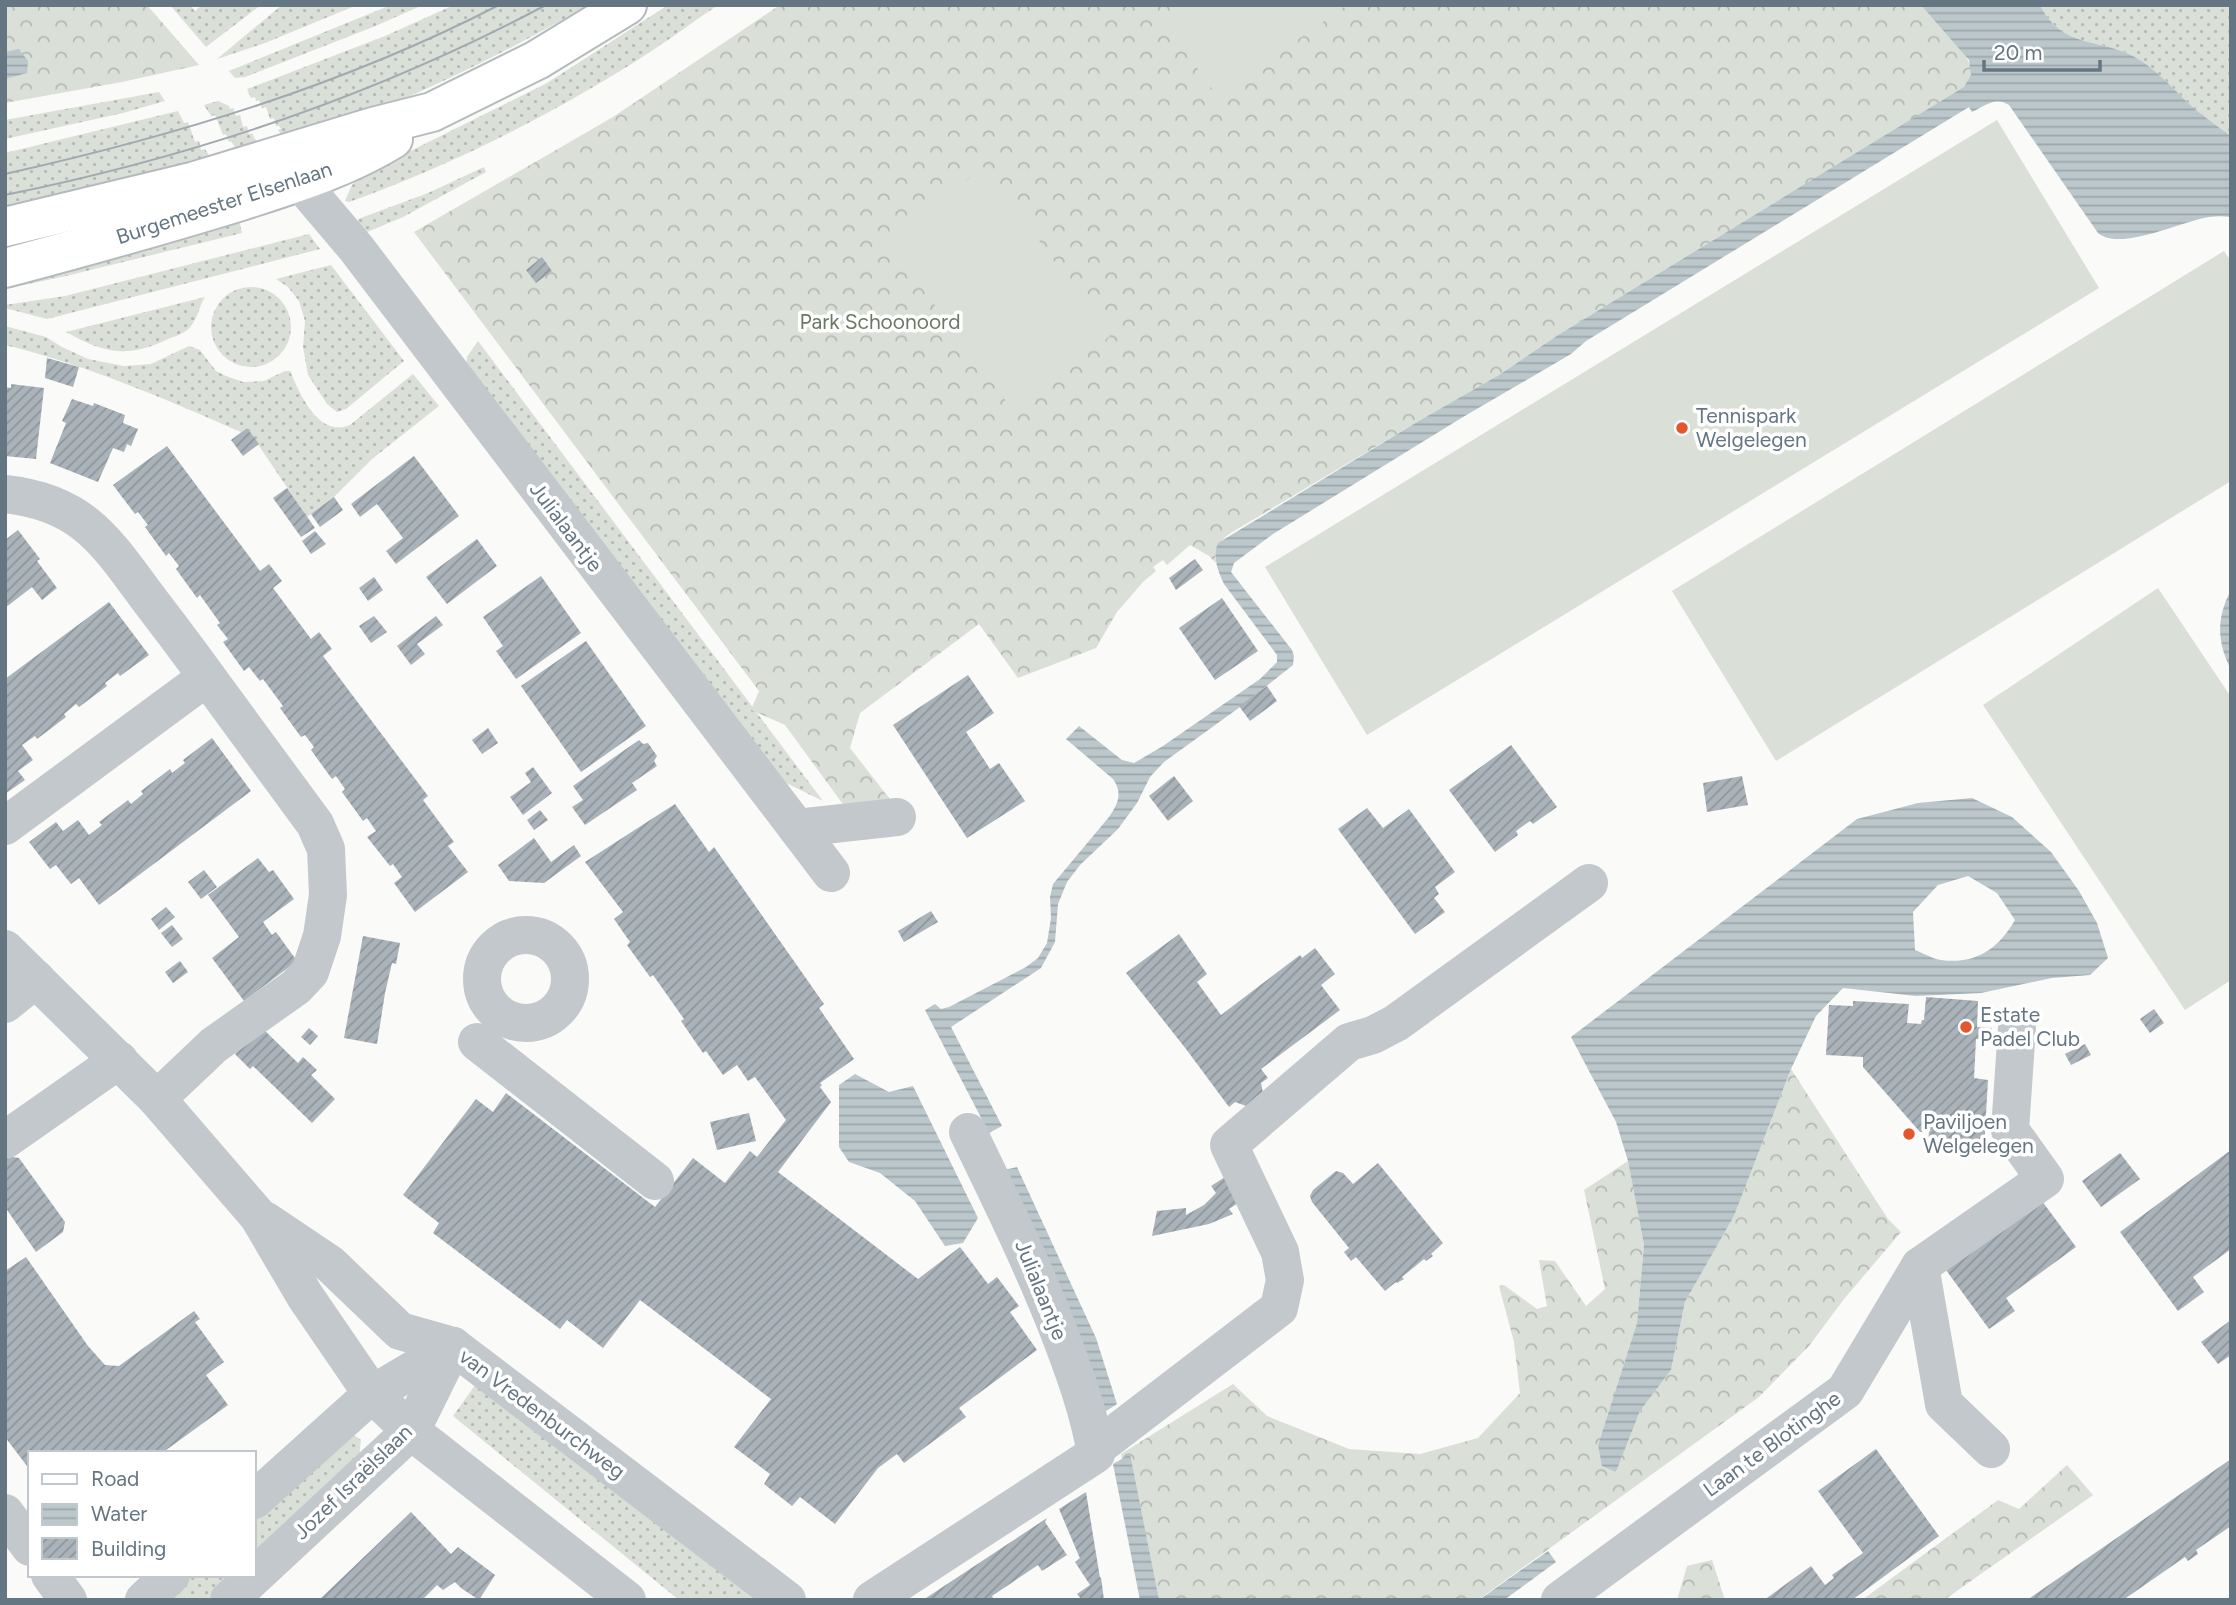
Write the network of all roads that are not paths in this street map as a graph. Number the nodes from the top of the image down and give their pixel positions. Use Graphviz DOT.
graph roads {
  1 [pos="627,5"];
  2 [pos="432,112"];
  3 [pos="300,182"];
  4 [pos="5,228"];
  5 [pos="5,268"];
  6 [pos="5,494"];
  7 [pos="207,677"];
  8 [pos="897,817"];
  9 [pos="5,826"];
  10 [pos="797,828"];
  11 [pos="831,873"];
  12 [pos="1590,883"];
  13 [pos="5,949"];
  14 [pos="36,979"];
  15 [pos="5,1004"];
  16 [pos="2017,1027"];
  17 [pos="487,1028"];
  18 [pos="119,1060"];
  19 [pos="157,1099"];
  20 [pos="968,1132"];
  21 [pos="5,1140"];
  22 [pos="654,1181"];
  23 [pos="258,1216"];
  24 [pos="1920,1266"];
  25 [pos="453,1346"];
  26 [pos="372,1394"];
  27 [pos="411,1431"];
  28 [pos="1991,1449"];
  29 [pos="1096,1452"];
  30 [pos="256,1498"];
  31 [pos="5,1513"];
  32 [pos="28,1544"];
  33 [pos="256,1575"];
  34 [pos="51,1577"];
  35 [pos="169,1577"];
  36 [pos="254,1577"];
  37 [pos="68,1600"];
  38 [pos="144,1600"];
  39 [pos="229,1600"];
  40 [pos="627,1600"];
  41 [pos="787,1600"];
  42 [pos="872,1600"];
  43 [pos="1560,1600"];
  1 -- 2 [label="main road, Burgemeester Elsenlaan"];
  2 -- 3 [label="main road, Burgemeester Elsenlaan"];
  2 -- 4 [label="main road, Burgemeester Elsenlaan"];
  3 -- 5 [label="main road, Burgemeester Elsenlaan"];
  3 -- 10 [label="street, Julialaantje"];
  6 -- 7 [label="street"];
  7 -- 9 [label="street"];
  7 -- 19 [label="street"];
  8 -- 10 [label="street"];
  10 -- 11 [label="street, Julialaantje"];
  12 -- 29 [label="street"];
  13 -- 14 [label="street, van Vredenburchweg"];
  14 -- 15 [label="street"];
  14 -- 18 [label="street, van Vredenburchweg"];
  16 -- 24 [label="street, Laan te Blotinghe"];
  17 -- 22 [label="street"];
  18 -- 19 [label="street, van Vredenburchweg"];
  18 -- 21 [label="street"];
  19 -- 23 [label="street, van Vredenburchweg"];
  20 -- 29 [label="street, Julialaantje"];
  23 -- 25 [label="street, van Vredenburchweg"];
  23 -- 26 [label="street, van Vredenburchweg"];
  24 -- 28 [label="street"];
  24 -- 43 [label="street, Laan te Blotinghe"];
  25 -- 26 [label="street"];
  25 -- 27 [label="street, Jozef Israëlslaan"];
  25 -- 41 [label="street, van Vredenburchweg"];
  26 -- 27 [label="street, van Vredenburchweg"];
  26 -- 30 [label="street"];
  27 -- 33 [label="street, Jozef Israëlslaan"];
  27 -- 40 [label="street, van Vredenburchweg"];
  29 -- 42 [label="street"];
  31 -- 32 [label="street"];
  34 -- 37 [label="street"];
  35 -- 38 [label="street"];
  36 -- 39 [label="street, Jozef Israëlslaan"];
}
